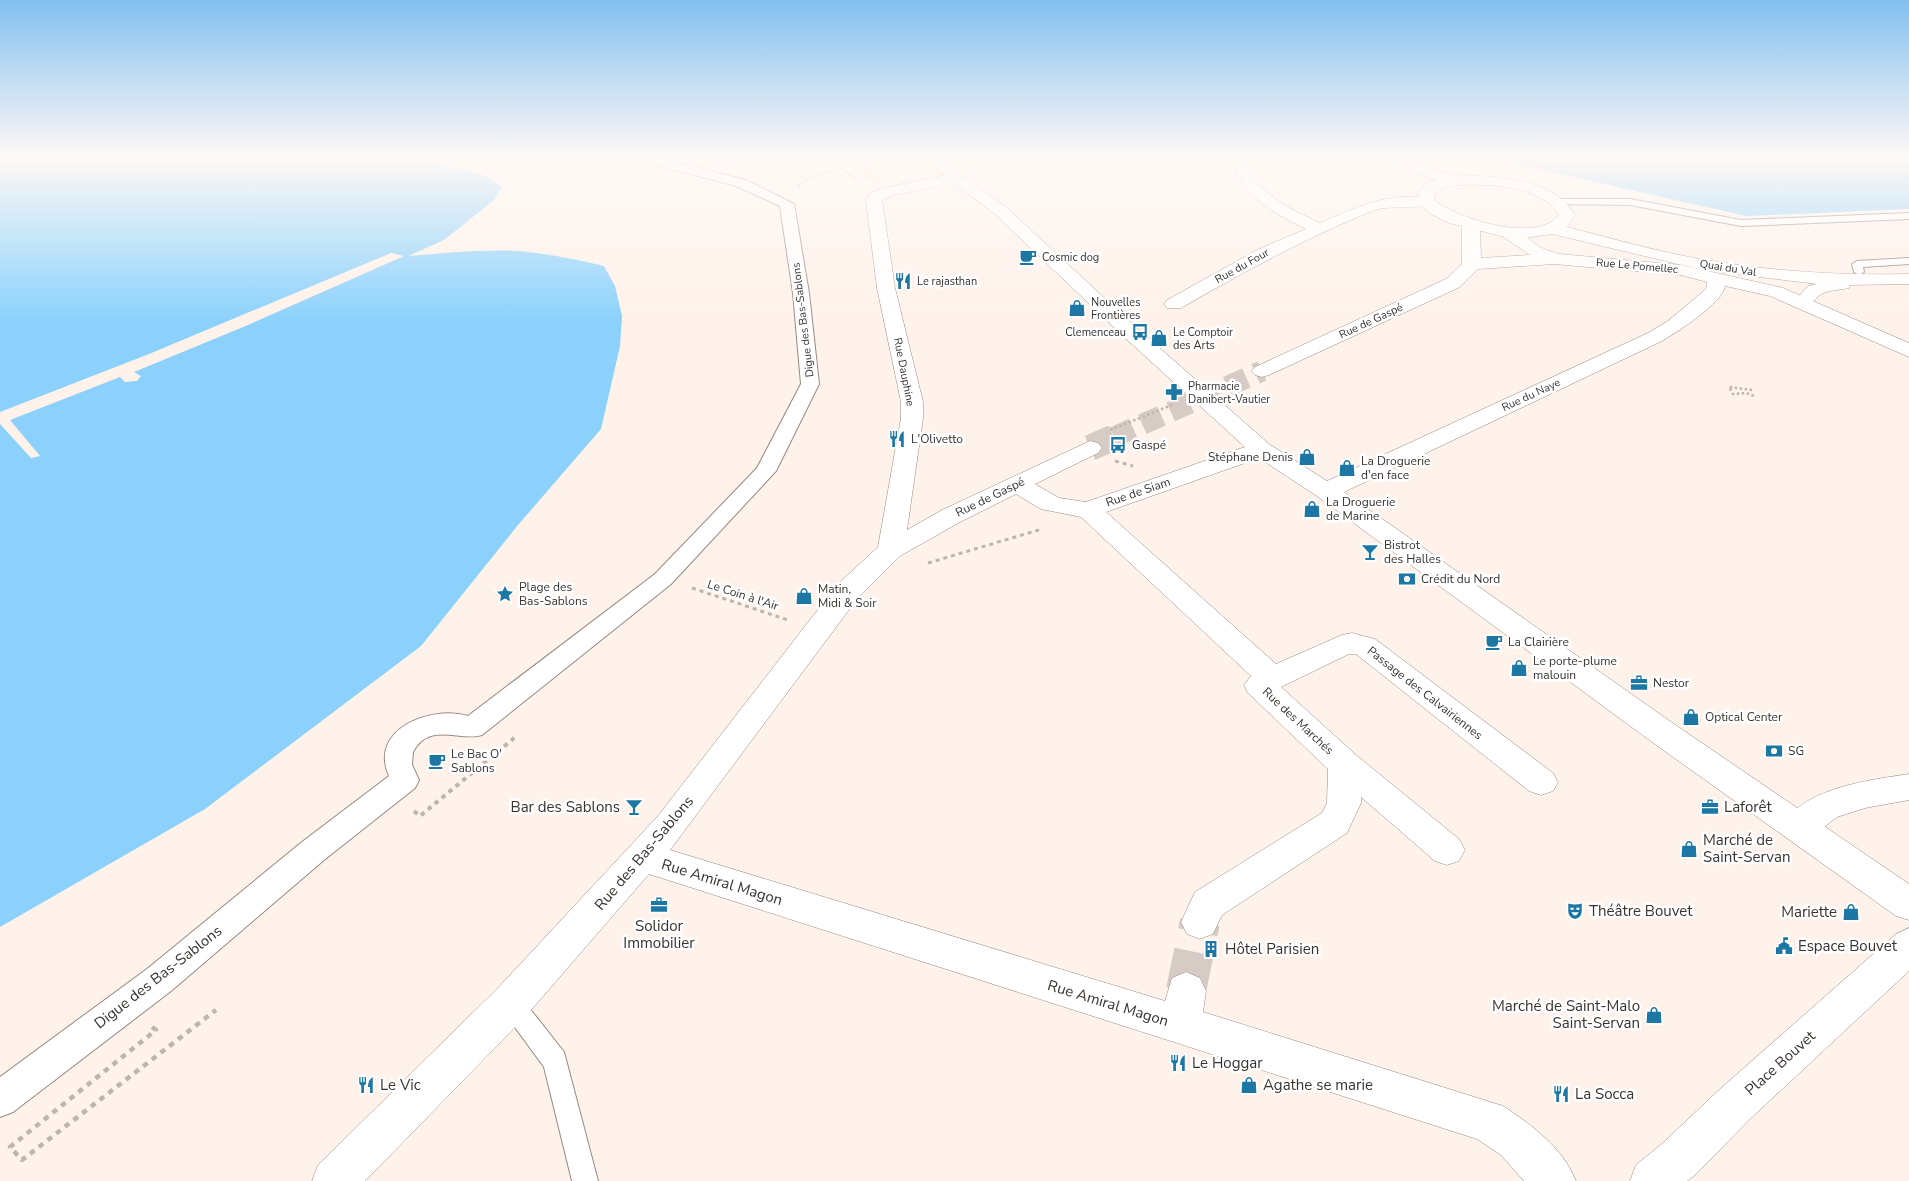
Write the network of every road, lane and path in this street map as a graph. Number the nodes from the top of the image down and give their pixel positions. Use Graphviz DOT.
graph roads {
  1 [pos="788,211"];
  2 [pos="876,211"];
  3 [pos="1001,211"];
  4 [pos="1285,211"];
  5 [pos="1360,211"];
  6 [pos="1439,211"];
  7 [pos="1562,211"];
  8 [pos="1566,211"];
  9 [pos="1681,211"];
  10 [pos="1909,216"];
  11 [pos="1470,225"];
  12 [pos="1318,228"];
  13 [pos="1551,229"];
  14 [pos="1508,232"];
  15 [pos="1556,259"];
  16 [pos="1909,261"];
  17 [pos="1473,264"];
  18 [pos="1909,269"];
  19 [pos="1717,277"];
  20 [pos="1860,277"];
  21 [pos="1909,279"];
  22 [pos="1803,302"];
  23 [pos="1174,304"];
  24 [pos="1909,351"];
  25 [pos="1262,371"];
  26 [pos="1746,393"];
  27 [pos="1198,395"];
  28 [pos="1754,396"];
  29 [pos="1109,430"];
  30 [pos="1261,449"];
  31 [pos="1100,452"];
  32 [pos="1134,466"];
  33 [pos="1018,482"];
  34 [pos="1326,491"];
  35 [pos="1092,514"];
  36 [pos="891,550"];
  37 [pos="921,566"];
  38 [pos="662,579"];
  39 [pos="817,630"];
  40 [pos="1272,678"];
  41 [pos="499,752"];
  42 [pos="1344,764"];
  43 [pos="480,767"];
  44 [pos="496,774"];
  45 [pos="1541,782"];
  46 [pos="1909,787"];
  47 [pos="447,795"];
  48 [pos="1799,826"];
  49 [pos="1446,850"];
  50 [pos="643,857"];
  51 [pos="1909,904"];
  52 [pos="1200,922"];
  53 [pos="1909,946"];
  54 [pos="511,1003"];
  55 [pos="126,1004"];
  56 [pos="216,1010"];
  57 [pos="0,1099"];
  58 [pos="334,1181"];
  59 [pos="585,1181"];
  60 [pos="1554,1181"];
  61 [pos="1652,1181"];
  1 -- 38 [label="street, Digue des Bas-Sablons"];
  2 -- 36 [label="street, Rue Dauphine"];
  3 -- 27 [label="street"];
  4 -- 12 [label="street"];
  5 -- 12 [label="street, Rue du Four"];
  6 -- 11 [label="street"];
  7 -- 13 [label="street"];
  8 -- 20 [label="street, Quai du Val"];
  9 -- 10 [label="lane"];
  11 -- 14 [label="street"];
  11 -- 17 [label="street"];
  12 -- 23 [label="street, Rue du Four"];
  13 -- 14 [label="street"];
  13 -- 20 [label="street, Quai du Val"];
  14 -- 15 [label="street, Rue Le Pomellec"];
  15 -- 17 [label="street"];
  15 -- 19 [label="street, Rue Le Pomellec"];
  16 -- 20 [label="lane"];
  17 -- 25 [label="street, Rue de Gaspé"];
  18 -- 20 [label="street, Quai du Val"];
  19 -- 22 [label="street, Rue Le Pomellec"];
  19 -- 34 [label="street, Rue du Naye"];
  20 -- 21 [label="street, Quai du Val"];
  20 -- 22 [label="street"];
  22 -- 24 [label="street, Rue Le Pomellec"];
  26 -- 26 [label="path"];
  26 -- 28 [label="path"];
  27 -- 29 [label="path"];
  27 -- 30 [label="street"];
  30 -- 34 [label="street"];
  30 -- 35 [label="street, Rue de Siam"];
  31 -- 32 [label="path"];
  31 -- 33 [label="street, Rue de Gaspé"];
  33 -- 35 [label="street, Rue de Siam"];
  33 -- 36 [label="street, Rue de Gaspé"];
  34 -- 48 [label="street"];
  35 -- 37 [label="path, Rue de Siam"];
  35 -- 40 [label="street, Rue des Marchés"];
  36 -- 39 [label="street, Rue des Bas-Sablons"];
  38 -- 39 [label="path, Le Coin à l'Air"];
  38 -- 55 [label="street, Digue des Bas-Sablons"];
  39 -- 50 [label="street, Rue des Bas-Sablons"];
  40 -- 42 [label="street, Rue des Marchés"];
  40 -- 45 [label="street, Passage des Calvairiennes"];
  41 -- 43 [label="path"];
  42 -- 49 [label="street, Rue des Marchés"];
  42 -- 52 [label="street"];
  43 -- 44 [label="path"];
  43 -- 47 [label="path"];
  46 -- 48 [label="street"];
  48 -- 51 [label="street"];
  50 -- 54 [label="street, Rue des Bas-Sablons"];
  50 -- 60 [label="street, Rue Amiral Magon"];
  53 -- 61 [label="street, Place Bouvet"];
  54 -- 58 [label="street, Rue des Bas-Sablons"];
  54 -- 59 [label="lane"];
  55 -- 56 [label="path"];
  55 -- 57 [label="street, Digue des Bas-Sablons"];
}
